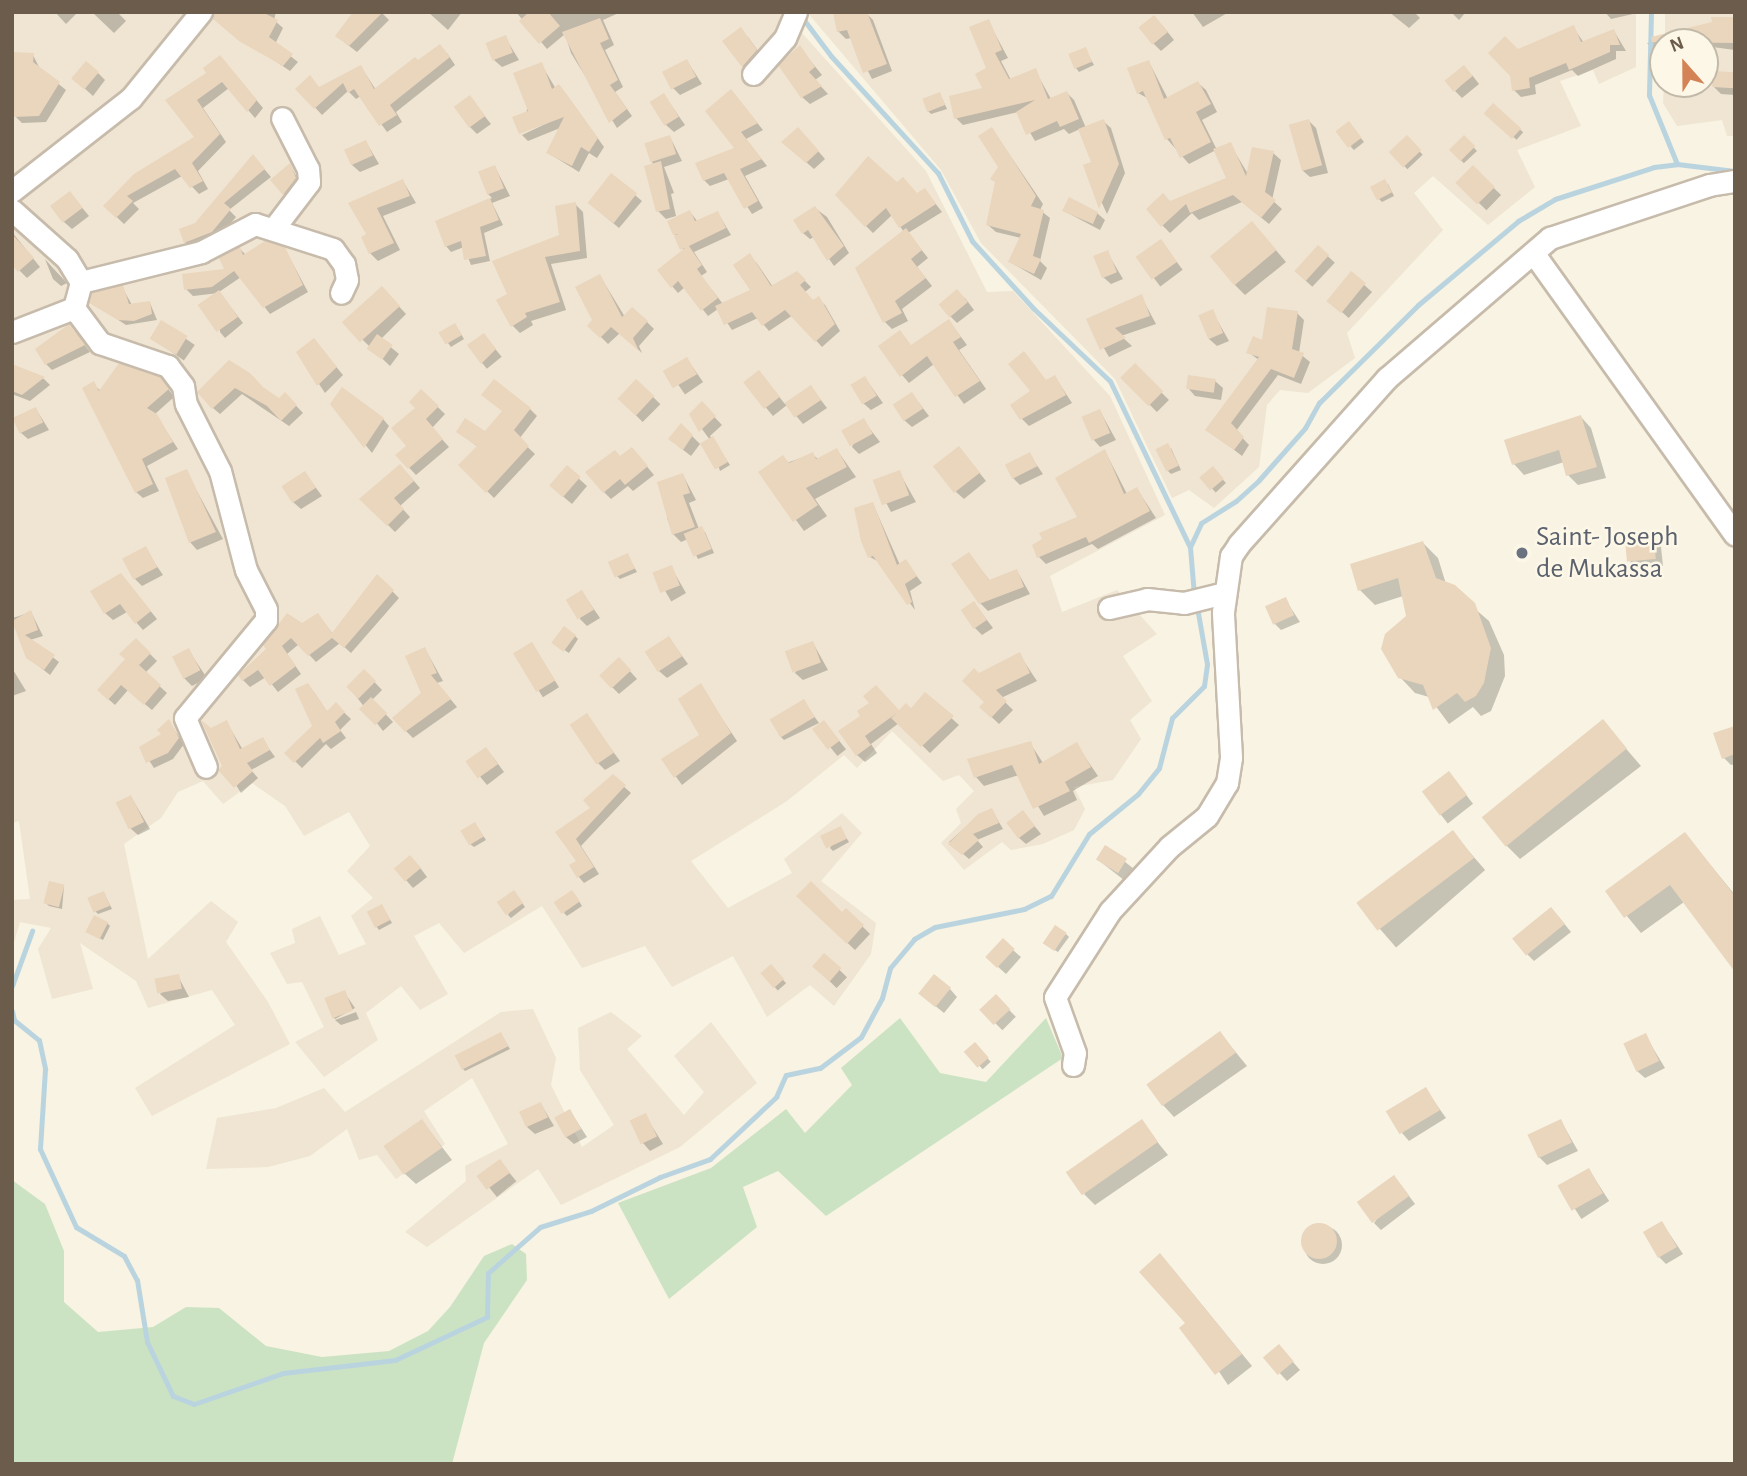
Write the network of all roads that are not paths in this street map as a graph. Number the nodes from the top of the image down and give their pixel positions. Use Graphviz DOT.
graph roads {
  1 [pos="201,12"];
  2 [pos="796,12"];
  3 [pos="753,74"];
  4 [pos="282,118"];
  5 [pos="1735,181"];
  6 [pos="12,191"];
  7 [pos="12,210"];
  8 [pos="274,228"];
  9 [pos="1534,254"];
  10 [pos="81,282"];
  11 [pos="341,293"];
  12 [pos="74,308"];
  13 [pos="12,331"];
  14 [pos="1735,535"];
  15 [pos="1224,593"];
  16 [pos="1109,608"];
  17 [pos="206,766"];
  18 [pos="1073,1065"];
  1 -- 6 [label="street"];
  2 -- 3 [label="street"];
  4 -- 8 [label="street"];
  5 -- 9 [label="street"];
  7 -- 10 [label="street"];
  8 -- 10 [label="street"];
  8 -- 11 [label="street"];
  9 -- 14 [label="street"];
  9 -- 15 [label="street"];
  10 -- 12 [label="street"];
  12 -- 13 [label="street"];
  12 -- 17 [label="street"];
  15 -- 16 [label="street"];
  15 -- 18 [label="street"];
}
